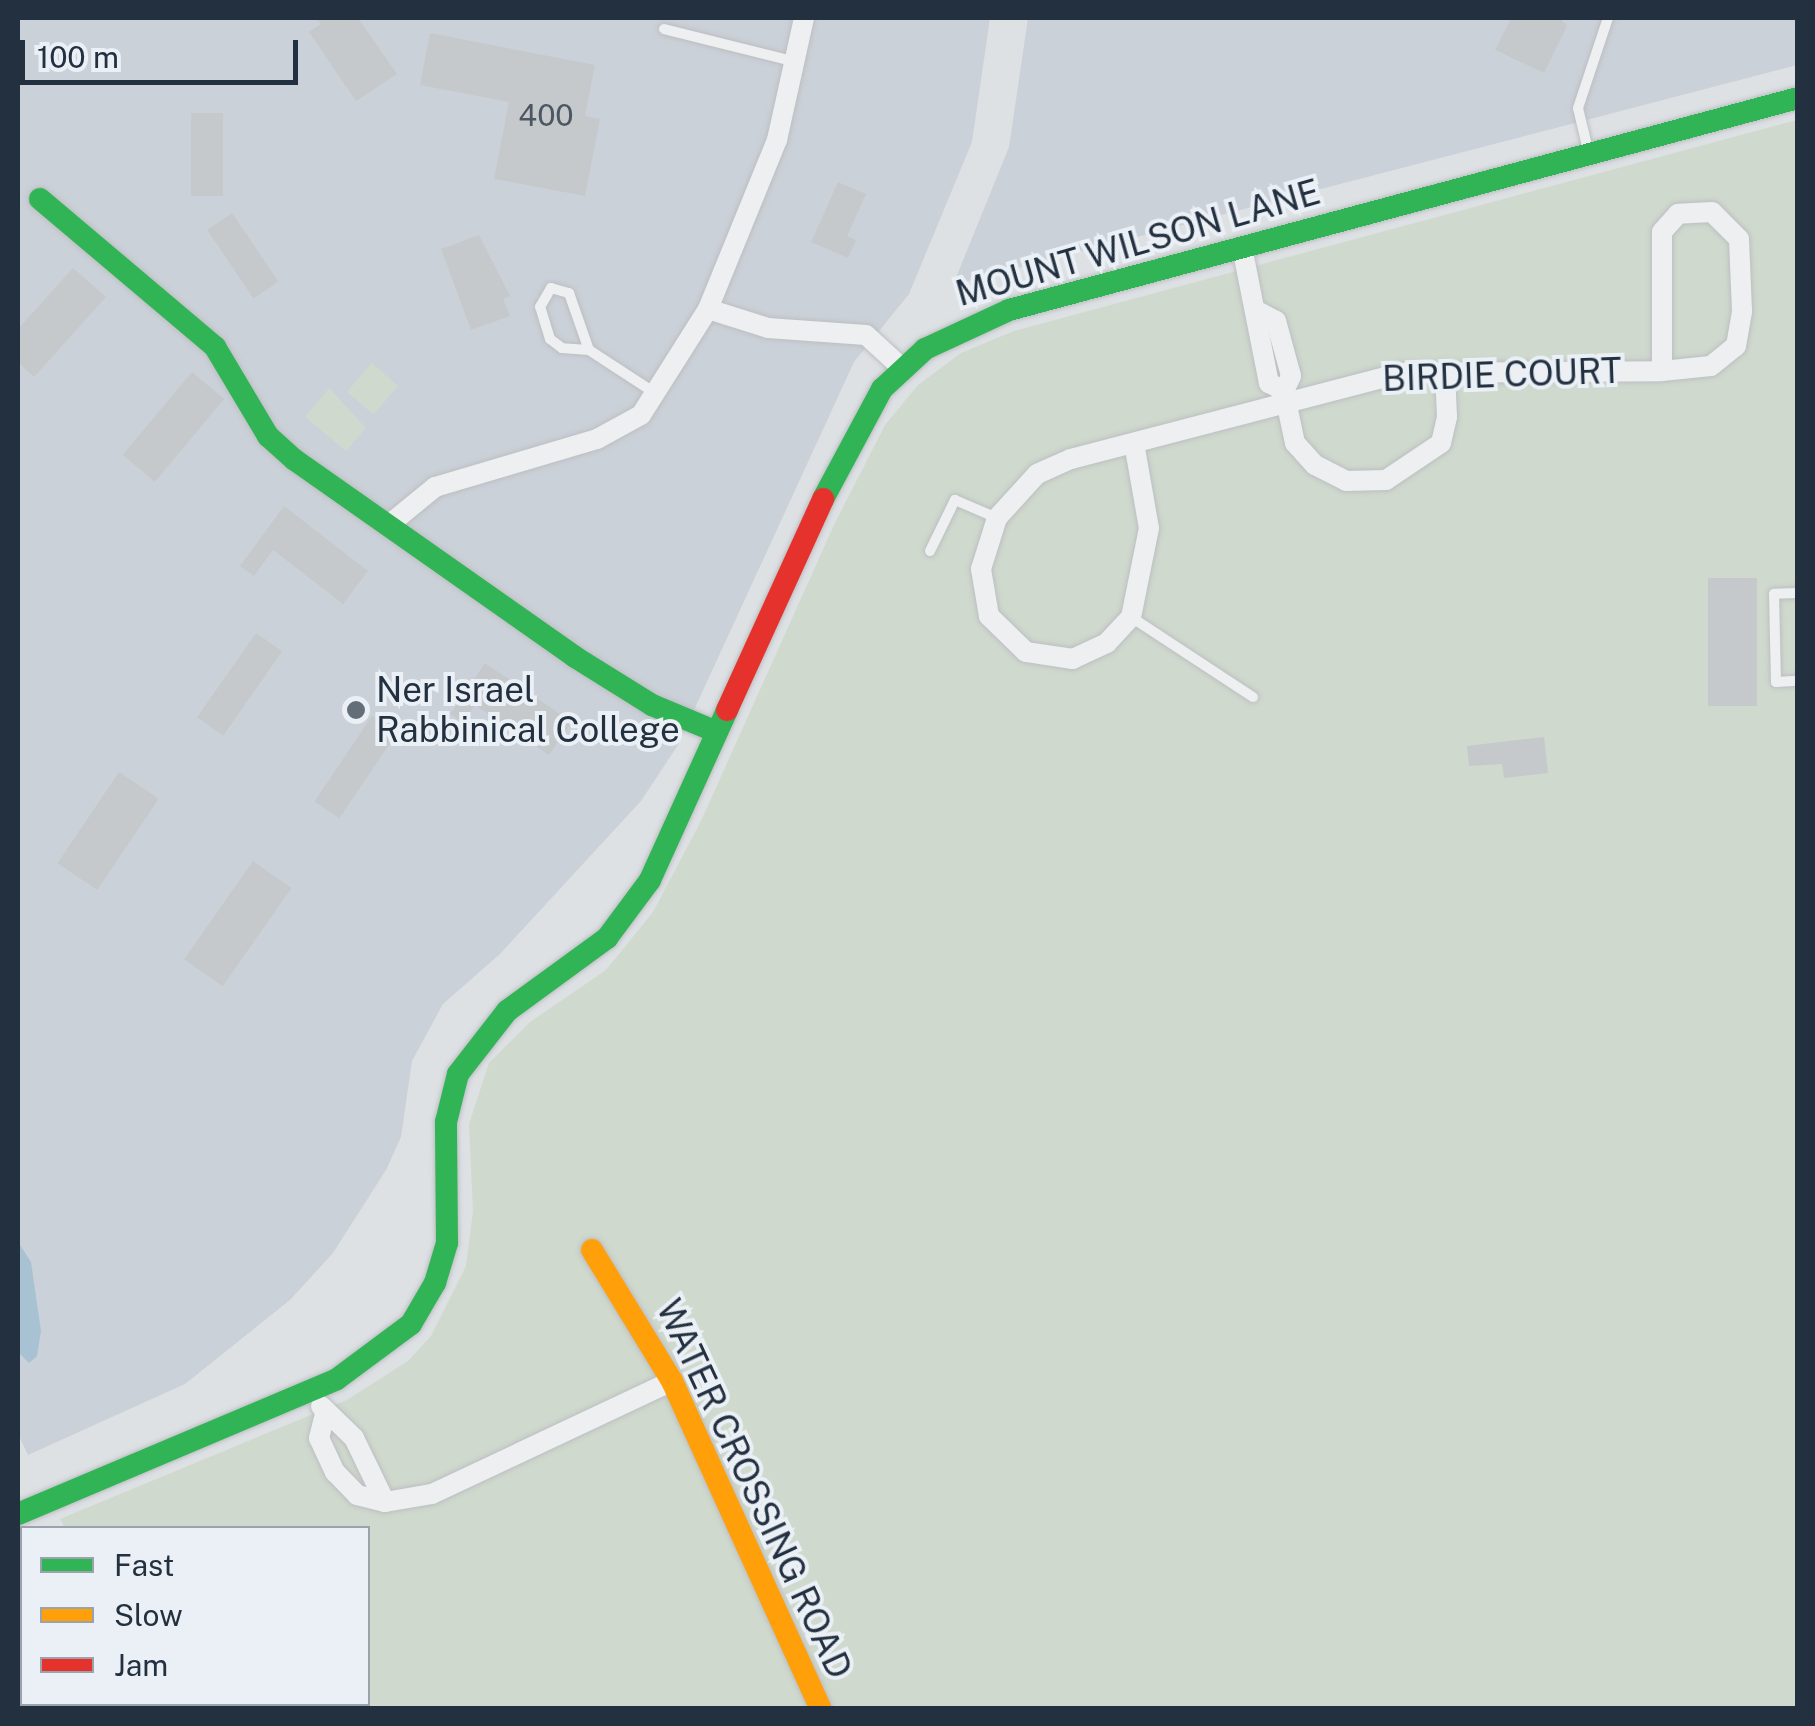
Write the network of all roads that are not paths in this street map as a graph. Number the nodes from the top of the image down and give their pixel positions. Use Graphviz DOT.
graph roads {
  1 [pos="804,18"];
  2 [pos="1608,18"];
  3 [pos="664,29"];
  4 [pos="797,63"];
  5 [pos="1798,98"];
  6 [pos="1590,155"];
  7 [pos="40,199"];
  8 [pos="1242,247"];
  9 [pos="708,309"];
  10 [pos="589,350"];
  11 [pos="902,368"];
  12 [pos="1445,371"];
  13 [pos="1662,371"];
  14 [pos="659,395"];
  15 [pos="1285,397"];
  16 [pos="1134,443"];
  17 [pos="997,518"];
  18 [pos="391,523"];
  19 [pos="930,550"];
  20 [pos="1798,593"];
  21 [pos="1131,617"];
  22 [pos="1798,682"];
  23 [pos="1253,697"];
  24 [pos="717,732"];
  25 [pos="592,1250"];
  26 [pos="672,1381"];
  27 [pos="314,1389"];
  28 [pos="325,1414"];
  29 [pos="385,1502"];
  30 [pos="18,1514"];
  31 [pos="820,1708"];
  1 -- 4 [label="street"];
  2 -- 6 [label="lane"];
  3 -- 4 [label="lane"];
  4 -- 9 [label="street"];
  5 -- 6 [label="street, MOUNT WILSON LANE"];
  6 -- 8 [label="street, MOUNT WILSON LANE"];
  7 -- 18 [label="street"];
  8 -- 11 [label="street, MOUNT WILSON LANE"];
  8 -- 15 [label="street"];
  9 -- 11 [label="street"];
  9 -- 14 [label="street"];
  10 -- 10 [label="lane"];
  10 -- 14 [label="lane"];
  11 -- 24 [label="street, MOUNT WILSON LANE"];
  12 -- 13 [label="street, BIRDIE COURT"];
  12 -- 15 [label="street, BIRDIE COURT"];
  12 -- 15 [label="street"];
  13 -- 13 [label="street, BIRDIE COURT"];
  14 -- 18 [label="street"];
  15 -- 16 [label="street, BIRDIE COURT"];
  16 -- 17 [label="street, BIRDIE COURT"];
  16 -- 21 [label="street"];
  17 -- 19 [label="lane"];
  17 -- 21 [label="street, BIRDIE COURT"];
  18 -- 24 [label="street"];
  20 -- 22 [label="lane"];
  21 -- 23 [label="lane"];
  24 -- 27 [label="street, MOUNT WILSON LANE"];
  25 -- 26 [label="street, WATER CROSSING ROAD"];
  26 -- 29 [label="street"];
  26 -- 31 [label="street, WATER CROSSING ROAD"];
  27 -- 28 [label="street"];
  27 -- 30 [label="street, MOUNT WILSON LANE"];
  28 -- 29 [label="street"];
  28 -- 29 [label="street"];
}
